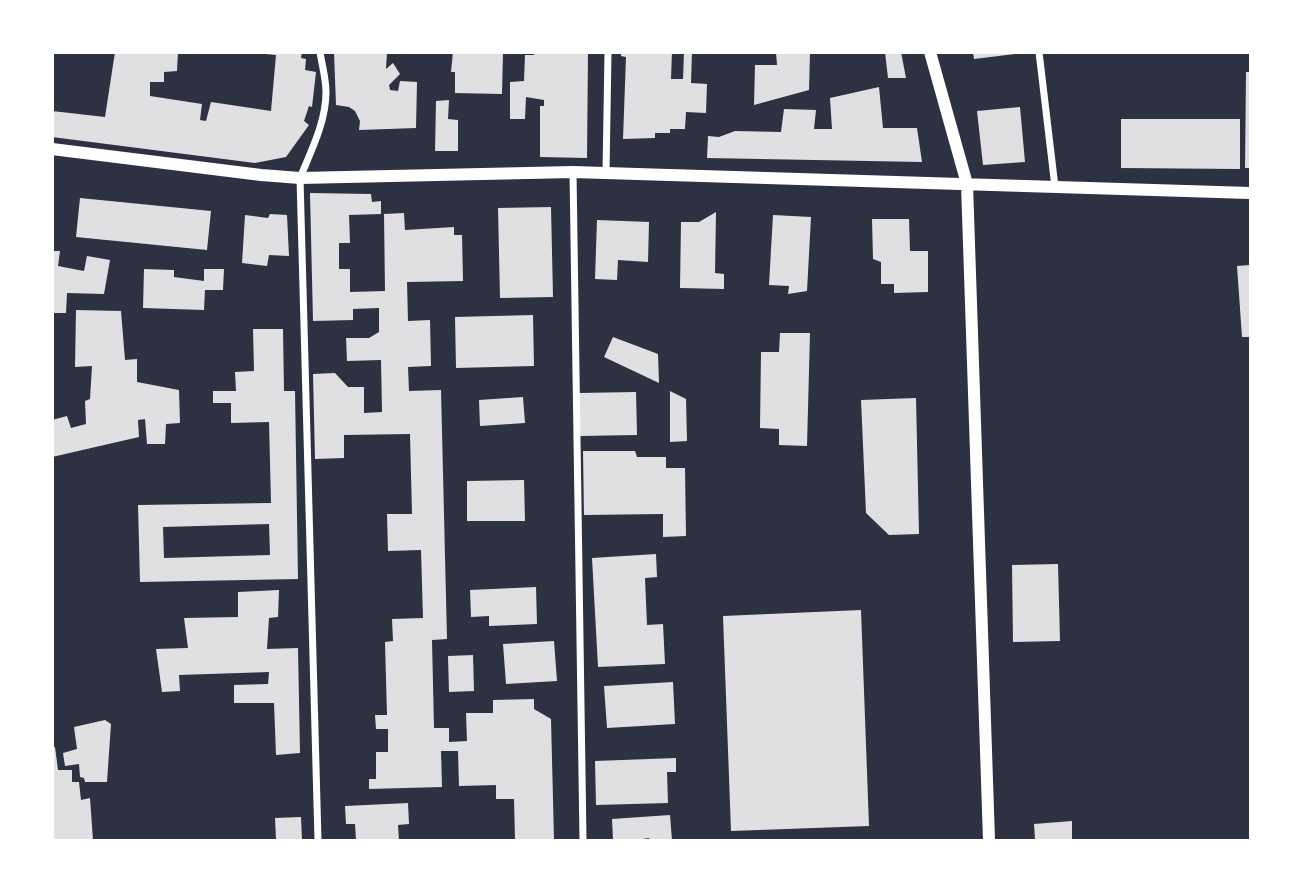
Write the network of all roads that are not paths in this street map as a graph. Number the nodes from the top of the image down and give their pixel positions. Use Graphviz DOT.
graph roads {
  1 [pos="320,52"];
  2 [pos="608,52"];
  3 [pos="930,52"];
  4 [pos="1039,52"];
  5 [pos="52,149"];
  6 [pos="573,172"];
  7 [pos="606,173"];
  8 [pos="300,178"];
  9 [pos="967,184"];
  10 [pos="1055,187"];
  11 [pos="1251,194"];
  12 [pos="318,841"];
  13 [pos="583,841"];
  14 [pos="989,841"];
  1 -- 8 [label="street"];
  2 -- 7 [label="street"];
  3 -- 9 [label="street"];
  4 -- 10 [label="street"];
  5 -- 8 [label="street"];
  6 -- 7 [label="street"];
  6 -- 8 [label="street"];
  6 -- 13 [label="street"];
  7 -- 9 [label="street"];
  8 -- 12 [label="street"];
  9 -- 10 [label="street"];
  9 -- 14 [label="street"];
  10 -- 11 [label="street"];
}
